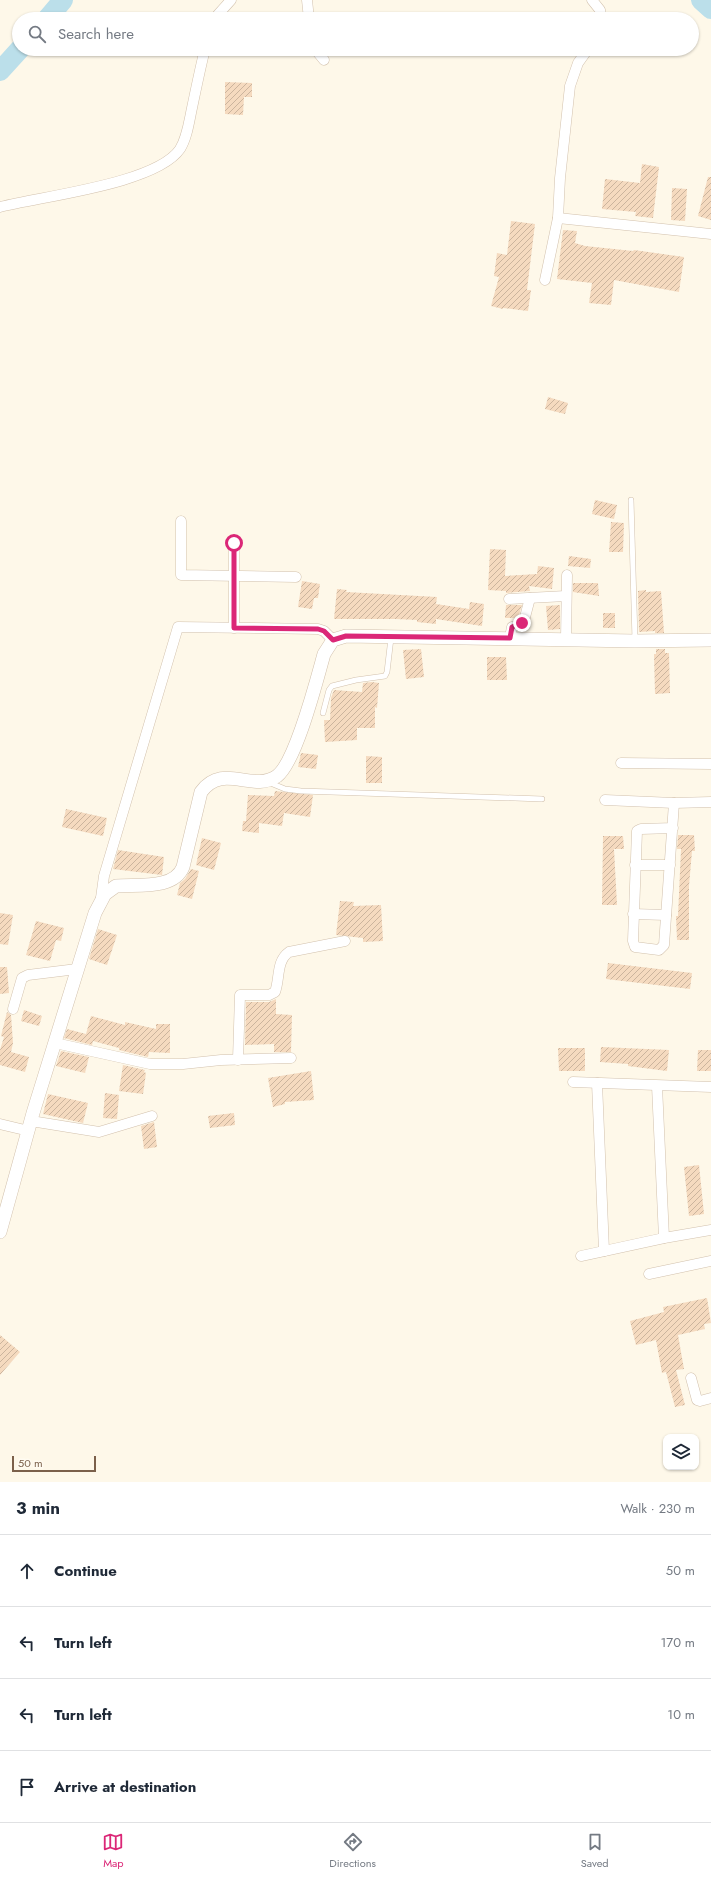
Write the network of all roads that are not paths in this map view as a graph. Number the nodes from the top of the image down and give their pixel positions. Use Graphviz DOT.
graph roads {
  1 [pos="231,0"];
  2 [pos="307,0"];
  3 [pos="592,0"];
  4 [pos="220,12"];
  5 [pos="308,12"];
  6 [pos="600,12"];
  7 [pos="203,56"];
  8 [pos="321,56"];
  9 [pos="584,56"];
  10 [pos="324,60"];
  11 [pos="0,207"];
  12 [pos="558,218"];
  13 [pos="711,234"];
  14 [pos="545,280"];
  15 [pos="631,500"];
  16 [pos="181,521"];
  17 [pos="234,543"];
  18 [pos="567,575"];
  19 [pos="234,576"];
  20 [pos="296,577"];
  21 [pos="566,596"];
  22 [pos="530,598"];
  23 [pos="509,599"];
  24 [pos="234,628"];
  25 [pos="391,637"];
  26 [pos="510,638"];
  27 [pos="333,640"];
  28 [pos="566,640"];
  29 [pos="711,640"];
  30 [pos="635,641"];
  31 [pos="323,713"];
  32 [pos="621,763"];
  33 [pos="711,764"];
  34 [pos="265,781"];
  35 [pos="542,800"];
  36 [pos="605,800"];
  37 [pos="711,802"];
  38 [pos="674,803"];
  39 [pos="673,828"];
  40 [pos="636,865"];
  41 [pos="670,865"];
  42 [pos="101,898"];
  43 [pos="633,914"];
  44 [pos="666,916"];
  45 [pos="345,941"];
  46 [pos="77,969"];
  47 [pos="13,1010"];
  48 [pos="56,1043"];
  49 [pos="291,1058"];
  50 [pos="238,1060"];
  51 [pos="573,1082"];
  52 [pos="598,1082"];
  53 [pos="658,1086"];
  54 [pos="711,1087"];
  55 [pos="152,1116"];
  56 [pos="0,1124"];
  57 [pos="30,1126"];
  58 [pos="711,1230"];
  59 [pos="0,1232"];
  60 [pos="664,1238"];
  61 [pos="604,1251"];
  62 [pos="580,1256"];
  63 [pos="711,1261"];
  64 [pos="649,1274"];
  65 [pos="691,1378"];
  66 [pos="711,1398"];
  1 -- 4 [label="street"];
  2 -- 5 [label="street"];
  3 -- 6 [label="street"];
  7 -- 11 [label="street"];
  8 -- 10 [label="street"];
  9 -- 12 [label="street"];
  12 -- 13 [label="street"];
  12 -- 14 [label="street"];
  15 -- 30 [label="lane"];
  16 -- 19 [label="street"];
  17 -- 19 [label="street"];
  18 -- 21 [label="street"];
  19 -- 20 [label="street"];
  19 -- 24 [label="street"];
  21 -- 22 [label="street"];
  21 -- 28 [label="street"];
  22 -- 23 [label="street"];
  22 -- 26 [label="street"];
  24 -- 27 [label="street"];
  24 -- 42 [label="street"];
  25 -- 26 [label="street"];
  25 -- 27 [label="street"];
  25 -- 31 [label="lane"];
  26 -- 28 [label="street"];
  27 -- 34 [label="street"];
  28 -- 30 [label="street"];
  29 -- 30 [label="street"];
  32 -- 33 [label="street"];
  34 -- 35 [label="lane"];
  34 -- 42 [label="street"];
  36 -- 38 [label="street"];
  37 -- 38 [label="street"];
  38 -- 39 [label="street"];
  39 -- 40 [label="street"];
  39 -- 41 [label="street"];
  40 -- 41 [label="street"];
  40 -- 43 [label="street"];
  41 -- 44 [label="street"];
  42 -- 46 [label="street"];
  43 -- 44 [label="street"];
  43 -- 44 [label="street"];
  45 -- 50 [label="street"];
  46 -- 47 [label="street"];
  46 -- 48 [label="street"];
  48 -- 50 [label="street"];
  48 -- 57 [label="street"];
  49 -- 50 [label="street"];
  51 -- 52 [label="street"];
  52 -- 53 [label="street"];
  52 -- 61 [label="street"];
  53 -- 54 [label="street"];
  53 -- 60 [label="street"];
  55 -- 57 [label="street"];
  56 -- 57 [label="street"];
  57 -- 59 [label="street"];
  58 -- 60 [label="street"];
  60 -- 61 [label="street"];
  61 -- 62 [label="street"];
  63 -- 64 [label="street"];
  65 -- 66 [label="street"];
}
